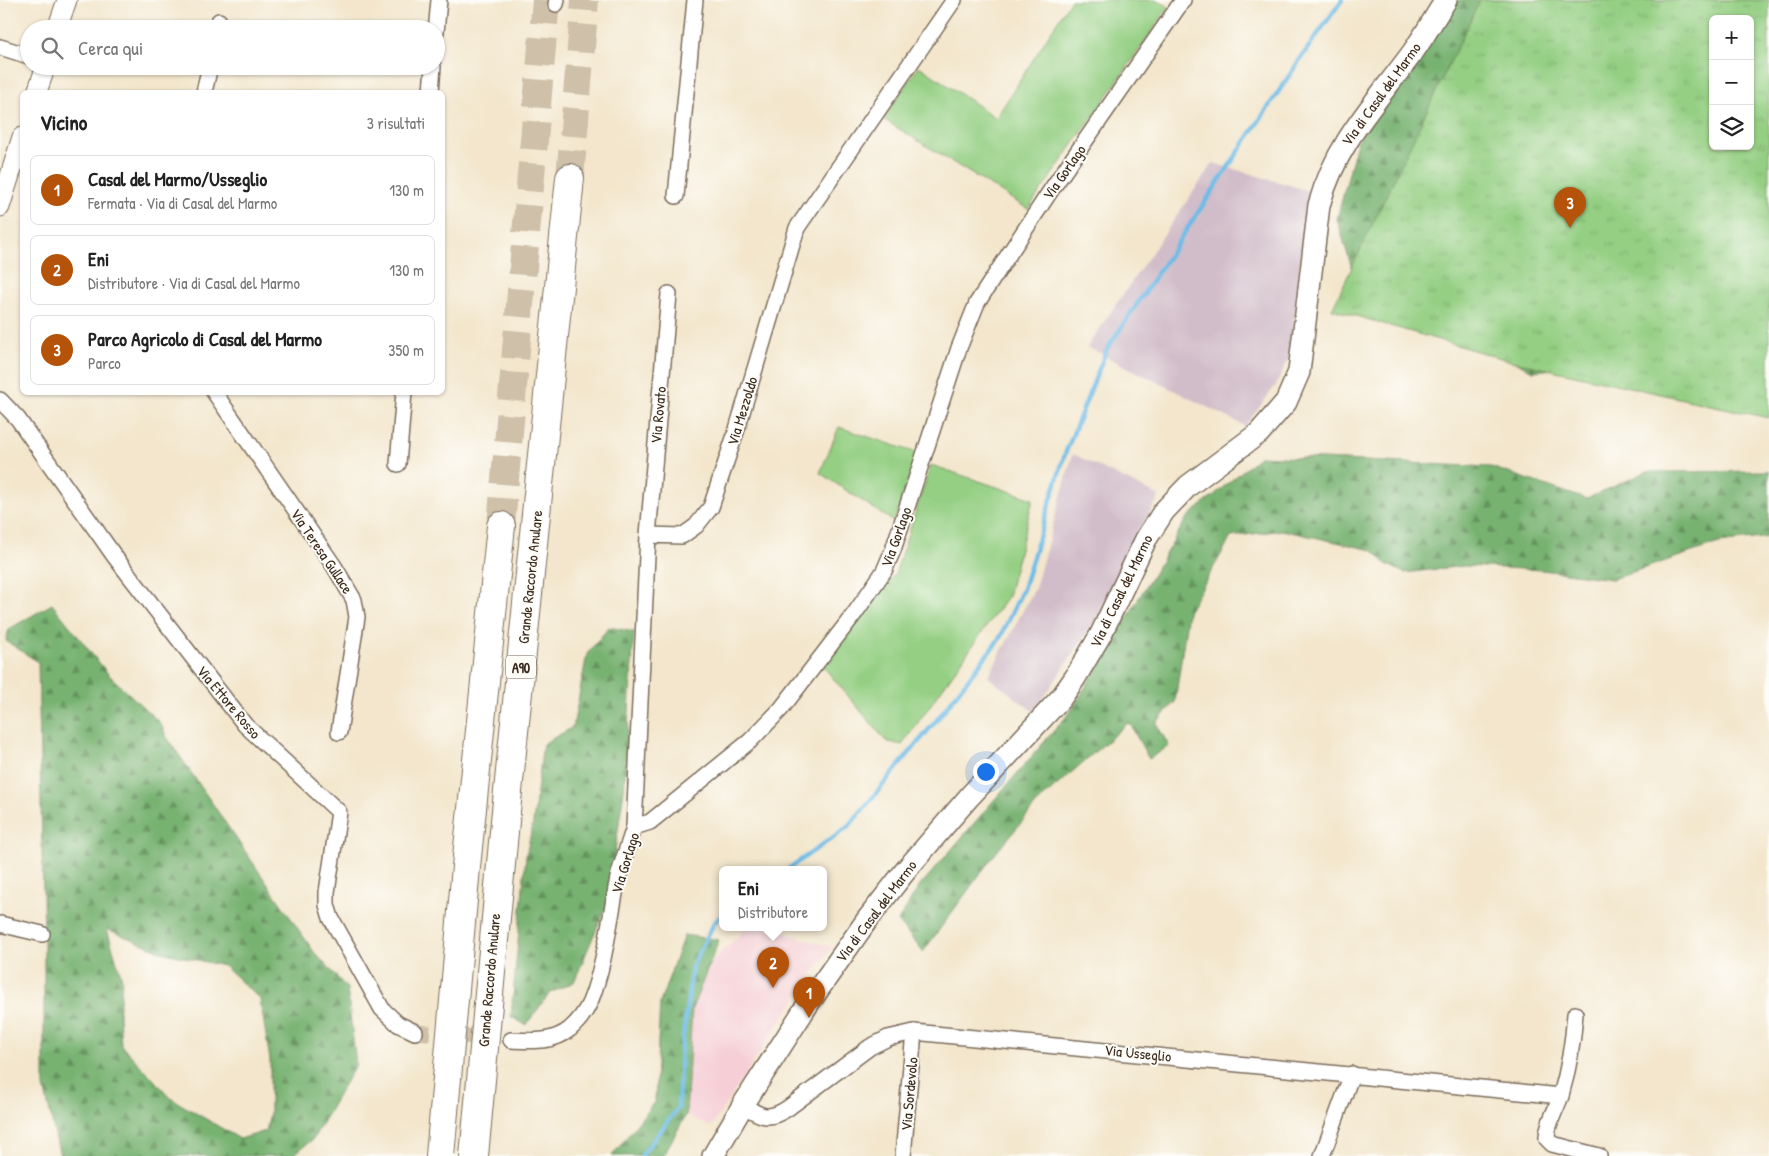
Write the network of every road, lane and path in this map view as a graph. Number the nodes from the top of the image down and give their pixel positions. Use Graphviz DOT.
graph roads {
  1 [pos="67,0"];
  2 [pos="439,0"];
  3 [pos="695,0"];
  4 [pos="954,0"];
  5 [pos="1183,0"];
  6 [pos="1446,0"];
  7 [pos="60,20"];
  8 [pos="437,20"];
  9 [pos="0,48"];
  10 [pos="20,54"];
  11 [pos="43,75"];
  12 [pos="208,75"];
  13 [pos="432,75"];
  14 [pos="38,90"];
  15 [pos="204,90"];
  16 [pos="431,90"];
  17 [pos="20,147"];
  18 [pos="570,178"];
  19 [pos="676,196"];
  20 [pos="0,207"];
  21 [pos="669,294"];
  22 [pos="216,395"];
  23 [pos="404,395"];
  24 [pos="0,400"];
  25 [pos="398,464"];
  26 [pos="501,526"];
  27 [pos="648,535"];
  28 [pos="339,732"];
  29 [pos="634,827"];
  30 [pos="0,924"];
  31 [pos="42,934"];
  32 [pos="1575,1014"];
  33 [pos="415,1032"];
  34 [pos="914,1032"];
  35 [pos="511,1040"];
  36 [pos="1352,1074"];
  37 [pos="1561,1096"];
  38 [pos="743,1105"];
  39 [pos="440,1156"];
  40 [pos="474,1156"];
  41 [pos="713,1156"];
  42 [pos="904,1156"];
  43 [pos="1322,1156"];
  44 [pos="1598,1156"];
  1 -- 7 [label="street"];
  2 -- 8 [label="street"];
  3 -- 19 [label="street"];
  4 -- 27 [label="street, Via Mezzoldo"];
  5 -- 29 [label="street, Via Gorlago"];
  6 -- 38 [label="main road, Via di Casal del Marmo"];
  9 -- 10 [label="street"];
  11 -- 14 [label="street"];
  12 -- 15 [label="street"];
  13 -- 16 [label="street"];
  17 -- 20 [label="street"];
  18 -- 40 [label="highway, Grande Raccordo Anulare / A90"];
  21 -- 27 [label="street, Via Rovato"];
  22 -- 28 [label="street, Via Teresa Gullace"];
  23 -- 25 [label="street"];
  24 -- 33 [label="street, Via Ettore Rosso"];
  26 -- 39 [label="highway, A90"];
  27 -- 29 [label="street"];
  29 -- 35 [label="street, Via Gorlago"];
  30 -- 31 [label="street"];
  32 -- 37 [label="street"];
  34 -- 36 [label="street, Via Usseglio"];
  34 -- 38 [label="street, Via Usseglio"];
  34 -- 42 [label="street, Via Sordevolo"];
  36 -- 37 [label="street, Via Usseglio"];
  36 -- 43 [label="street"];
  37 -- 44 [label="street"];
  38 -- 41 [label="main road, Via di Casal del Marmo"];
}
